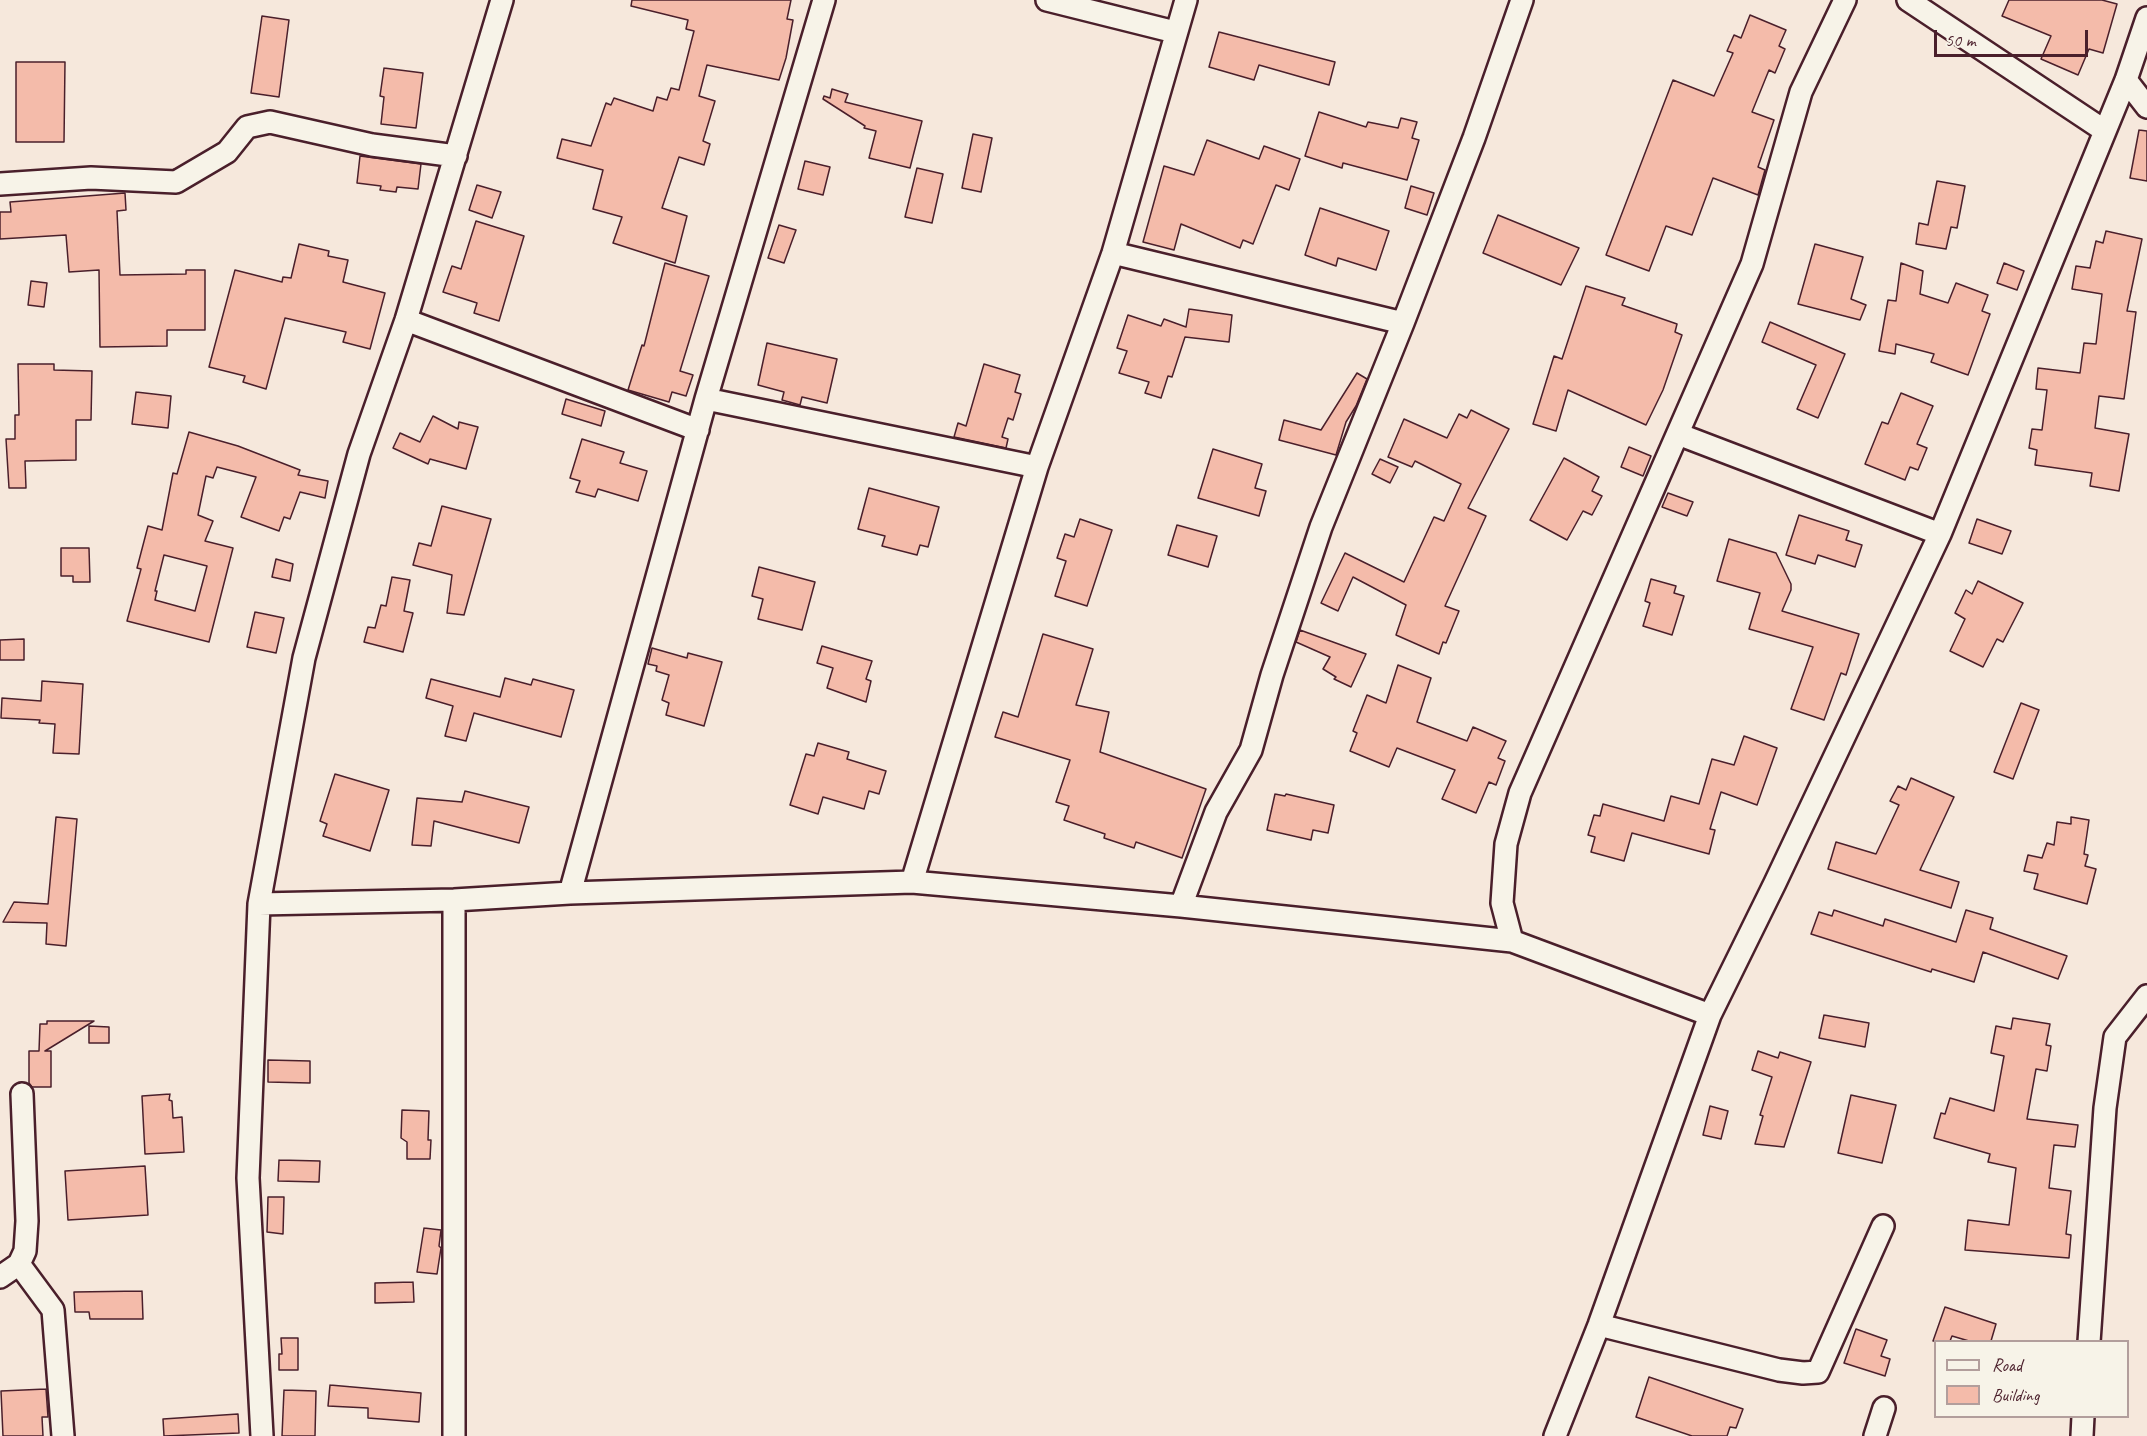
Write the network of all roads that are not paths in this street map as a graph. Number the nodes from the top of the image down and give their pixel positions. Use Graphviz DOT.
graph roads {
  1 [pos="502,0"];
  2 [pos="824,0"];
  3 [pos="1047,0"];
  4 [pos="1186,0"];
  5 [pos="1522,0"];
  6 [pos="1845,0"];
  7 [pos="1908,0"];
  8 [pos="2147,18"];
  9 [pos="1175,32"];
  10 [pos="2126,80"];
  11 [pos="2146,102"];
  12 [pos="2104,130"];
  13 [pos="456,156"];
  14 [pos="0,184"];
  15 [pos="1113,253"];
  16 [pos="406,320"];
  17 [pos="1403,322"];
  18 [pos="706,399"];
  19 [pos="698,430"];
  20 [pos="1678,434"];
  21 [pos="1036,467"];
  22 [pos="1940,534"];
  23 [pos="912,882"];
  24 [pos="570,892"];
  25 [pos="454,900"];
  26 [pos="259,904"];
  27 [pos="1181,906"];
  28 [pos="1512,941"];
  29 [pos="2147,996"];
  30 [pos="1710,1015"];
  31 [pos="22,1095"];
  32 [pos="1883,1226"];
  33 [pos="19,1264"];
  34 [pos="0,1277"];
  35 [pos="1599,1325"];
  36 [pos="2089,1340"];
  37 [pos="1884,1408"];
  38 [pos="2083,1418"];
  39 [pos="63,1436"];
  40 [pos="262,1436"];
  41 [pos="454,1436"];
  42 [pos="1555,1436"];
  43 [pos="1875,1436"];
  44 [pos="2082,1436"];
  1 -- 13 [label="street"];
  2 -- 18 [label="street"];
  3 -- 9 [label="street"];
  4 -- 9 [label="street"];
  5 -- 17 [label="street"];
  6 -- 20 [label="street"];
  7 -- 12 [label="street"];
  8 -- 10 [label="street"];
  9 -- 15 [label="street"];
  10 -- 11 [label="street"];
  10 -- 12 [label="street"];
  12 -- 22 [label="street"];
  13 -- 14 [label="street"];
  13 -- 16 [label="street"];
  15 -- 17 [label="street"];
  15 -- 21 [label="street"];
  16 -- 19 [label="street"];
  16 -- 26 [label="street"];
  17 -- 27 [label="street"];
  18 -- 19 [label="street"];
  18 -- 21 [label="street"];
  19 -- 24 [label="street"];
  20 -- 22 [label="street"];
  20 -- 28 [label="street"];
  21 -- 23 [label="street"];
  22 -- 30 [label="street"];
  23 -- 24 [label="street"];
  23 -- 27 [label="street"];
  24 -- 25 [label="street"];
  25 -- 26 [label="street"];
  25 -- 41 [label="street"];
  26 -- 40 [label="street"];
  27 -- 28 [label="street"];
  28 -- 30 [label="street"];
  29 -- 36 [label="street"];
  30 -- 35 [label="street"];
  31 -- 33 [label="street"];
  32 -- 35 [label="street"];
  33 -- 34 [label="street"];
  33 -- 39 [label="street"];
  35 -- 42 [label="street"];
  37 -- 43 [label="street"];
  38 -- 44 [label="street"];
}
